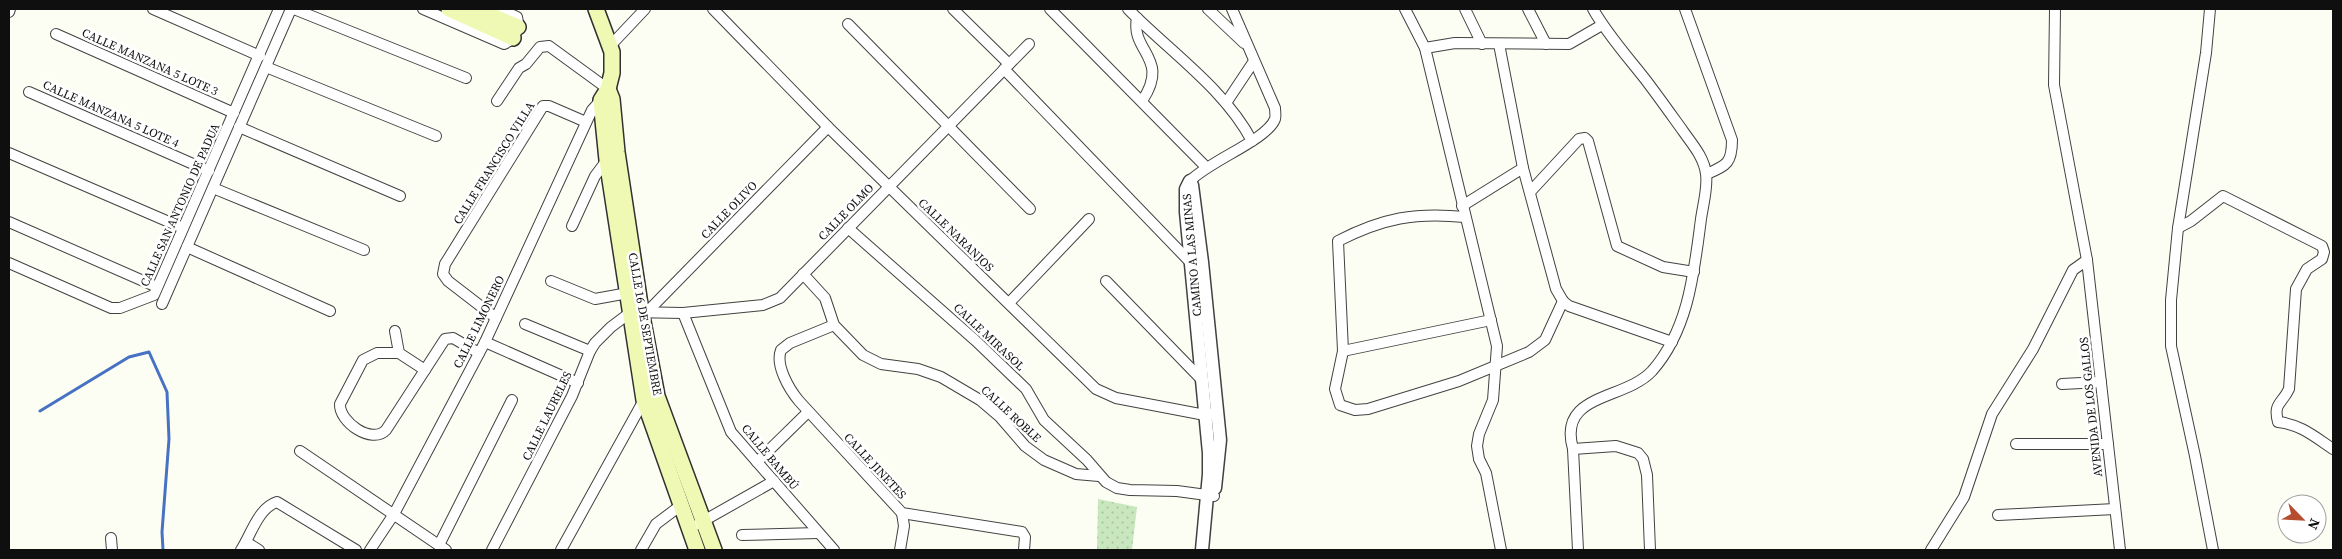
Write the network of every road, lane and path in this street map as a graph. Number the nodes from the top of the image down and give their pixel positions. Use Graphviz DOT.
graph roads {
  1 [pos="153,9"];
  2 [pos="279,9"];
  3 [pos="293,9"];
  4 [pos="423,9"];
  5 [pos="449,9"];
  6 [pos="476,9"];
  7 [pos="500,9"];
  8 [pos="586,9"];
  9 [pos="596,9"];
  10 [pos="604,9"];
  11 [pos="645,9"];
  12 [pos="713,9"];
  13 [pos="953,9"];
  14 [pos="1050,9"];
  15 [pos="1128,9"];
  16 [pos="1208,9"];
  17 [pos="1232,9"];
  18 [pos="1405,9"];
  19 [pos="1465,9"];
  20 [pos="1528,9"];
  21 [pos="1593,9"];
  22 [pos="1685,9"];
  23 [pos="2055,9"];
  24 [pos="2210,9"];
  25 [pos="1136,18"];
  26 [pos="848,24"];
  27 [pos="1602,25"];
  28 [pos="604,30"];
  29 [pos="516,32"];
  30 [pos="56,34"];
  31 [pos="1029,44"];
  32 [pos="1482,44"];
  33 [pos="1499,44"];
  34 [pos="1546,44"];
  35 [pos="611,45"];
  36 [pos="1247,45"];
  37 [pos="1425,48"];
  38 [pos="260,56"];
  39 [pos="1254,61"];
  40 [pos="1006,66"];
  41 [pos="266,67"];
  42 [pos="466,78"];
  43 [pos="30,92"];
  44 [pos="605,95"];
  45 [pos="497,101"];
  46 [pos="1142,101"];
  47 [pos="1226,103"];
  48 [pos="234,113"];
  49 [pos="586,122"];
  50 [pos="948,124"];
  51 [pos="240,127"];
  52 [pos="828,127"];
  53 [pos="436,136"];
  54 [pos="1252,141"];
  55 [pos="9,153"];
  56 [pos="608,160"];
  57 [pos="1206,167"];
  58 [pos="1523,168"];
  59 [pos="209,171"];
  60 [pos="1706,174"];
  61 [pos="1190,181"];
  62 [pos="888,186"];
  63 [pos="213,188"];
  64 [pos="1530,192"];
  65 [pos="400,196"];
  66 [pos="1030,209"];
  67 [pos="1191,212"];
  68 [pos="1464,212"];
  69 [pos="1089,219"];
  70 [pos="9,222"];
  71 [pos="572,226"];
  72 [pos="183,228"];
  73 [pos="848,228"];
  74 [pos="2178,228"];
  75 [pos="187,247"];
  76 [pos="364,250"];
  77 [pos="2087,260"];
  78 [pos="9,263"];
  79 [pos="1192,264"];
  80 [pos="1694,272"];
  81 [pos="803,274"];
  82 [pos="1203,278"];
  83 [pos="1106,281"];
  84 [pos="551,282"];
  85 [pos="157,287"];
  86 [pos="628,293"];
  87 [pos="1563,301"];
  88 [pos="1009,303"];
  89 [pos="162,304"];
  90 [pos="330,311"];
  91 [pos="640,311"];
  92 [pos="683,313"];
  93 [pos="496,318"];
  94 [pos="1491,320"];
  95 [pos="526,324"];
  96 [pos="834,325"];
  97 [pos="395,331"];
  98 [pos="485,342"];
  99 [pos="1672,342"];
  100 [pos="590,351"];
  101 [pos="1343,351"];
  102 [pos="399,353"];
  103 [pos="479,353"];
  104 [pos="1495,366"];
  105 [pos="425,370"];
  106 [pos="1203,381"];
  107 [pos="2101,382"];
  108 [pos="578,383"];
  109 [pos="2062,384"];
  110 [pos="512,400"];
  111 [pos="644,400"];
  112 [pos="808,412"];
  113 [pos="1211,414"];
  114 [pos="2016,444"];
  115 [pos="2108,444"];
  116 [pos="1573,448"];
  117 [pos="2333,449"];
  118 [pos="300,452"];
  119 [pos="757,462"];
  120 [pos="1099,476"];
  121 [pos="774,481"];
  122 [pos="1210,496"];
  123 [pos="680,506"];
  124 [pos="2115,509"];
  125 [pos="902,513"];
  126 [pos="394,514"];
  127 [pos="1998,515"];
  128 [pos="704,521"];
  129 [pos="689,528"];
  130 [pos="818,533"];
  131 [pos="742,535"];
  132 [pos="112,538"];
  133 [pos="244,546"];
  134 [pos="442,548"];
  135 [pos="112,550"];
  136 [pos="259,550"];
  137 [pos="356,550"];
  138 [pos="370,550"];
  139 [pos="492,550"];
  140 [pos="561,550"];
  141 [pos="641,550"];
  142 [pos="697,550"];
  143 [pos="714,550"];
  144 [pos="834,550"];
  145 [pos="900,550"];
  146 [pos="1024,550"];
  147 [pos="1202,550"];
  148 [pos="1210,550"];
  149 [pos="1501,550"];
  150 [pos="1578,550"];
  151 [pos="1650,550"];
  152 [pos="1931,550"];
  153 [pos="2120,550"];
  154 [pos="2213,550"];
  1 -- 38 [label="street"];
  2 -- 38 [label="street, CALLE SAN ANTONIO DE PADUA"];
  3 -- 41 [label="street, CALLE SAN ANTONIO DE PADUA"];
  3 -- 42 [label="street"];
  4 -- 29 [label="street"];
  5 -- 29 [label="main road"];
  6 -- 29 [label="main road"];
  7 -- 29 [label="street"];
  8 -- 28 [label="main road"];
  9 -- 28 [label="main road"];
  10 -- 28 [label="street"];
  11 -- 35 [label="street"];
  12 -- 52 [label="street, CALLE NARANJOS"];
  13 -- 40 [label="street"];
  14 -- 46 [label="street"];
  15 -- 25 [label="street"];
  16 -- 36 [label="street"];
  17 -- 36 [label="street"];
  18 -- 37 [label="street"];
  19 -- 32 [label="street"];
  20 -- 34 [label="street"];
  21 -- 27 [label="street"];
  22 -- 60 [label="street"];
  23 -- 77 [label="street, AVENIDA DE LOS GALLOS"];
  24 -- 74 [label="street"];
  25 -- 46 [label="street"];
  25 -- 47 [label="street"];
  26 -- 50 [label="street"];
  27 -- 34 [label="street"];
  27 -- 60 [label="street"];
  28 -- 35 [label="main road, CALLE 16 DE SEPTIEMBRE"];
  30 -- 48 [label="street, CALLE MANZANA 5 LOTE 3"];
  31 -- 40 [label="street, CALLE OLMO"];
  32 -- 33 [label="street"];
  32 -- 37 [label="street"];
  33 -- 34 [label="street"];
  33 -- 58 [label="street"];
  35 -- 44 [label="main road, CALLE 16 DE SEPTIEMBRE"];
  36 -- 39 [label="street"];
  37 -- 68 [label="street"];
  38 -- 48 [label="street, CALLE SAN ANTONIO DE PADUA"];
  39 -- 47 [label="street"];
  39 -- 54 [label="street"];
  40 -- 50 [label="street, CALLE OLMO"];
  40 -- 79 [label="street"];
  41 -- 51 [label="street, CALLE SAN ANTONIO DE PADUA"];
  41 -- 53 [label="street"];
  43 -- 59 [label="street, CALLE MANZANA 5 LOTE 4"];
  44 -- 45 [label="street"];
  44 -- 49 [label="street, CALLE LIMONERO"];
  44 -- 56 [label="main road, CALLE 16 DE SEPTIEMBRE"];
  44 -- 91 [label="main road, CALLE 16 DE SEPTIEMBRE"];
  46 -- 57 [label="street"];
  47 -- 54 [label="street"];
  48 -- 59 [label="street, CALLE SAN ANTONIO DE PADUA"];
  49 -- 93 [label="street, CALLE LIMONERO"];
  49 -- 93 [label="street, CALLE FRANCISCO VILLA"];
  50 -- 62 [label="street, CALLE OLMO"];
  50 -- 66 [label="street"];
  51 -- 63 [label="street, CALLE SAN ANTONIO DE PADUA"];
  51 -- 65 [label="street"];
  52 -- 62 [label="street, CALLE NARANJOS"];
  52 -- 91 [label="street, CALLE OLIVO"];
  54 -- 57 [label="street"];
  55 -- 72 [label="street"];
  56 -- 71 [label="street"];
  56 -- 86 [label="main road, CALLE 16 DE SEPTIEMBRE"];
  57 -- 61 [label="street"];
  58 -- 64 [label="street"];
  58 -- 68 [label="street"];
  59 -- 72 [label="street, CALLE SAN ANTONIO DE PADUA"];
  60 -- 80 [label="street"];
  61 -- 67 [label="street, CAMINO A LAS MINAS"];
  62 -- 73 [label="street, CALLE OLMO"];
  62 -- 88 [label="street, CALLE NARANJOS"];
  63 -- 75 [label="street, CALLE SAN ANTONIO DE PADUA"];
  63 -- 76 [label="street"];
  64 -- 80 [label="street"];
  64 -- 87 [label="street"];
  67 -- 79 [label="street, CAMINO A LAS MINAS"];
  67 -- 82 [label="street, CAMINO A LAS MINAS"];
  68 -- 94 [label="street"];
  68 -- 101 [label="street"];
  69 -- 88 [label="street"];
  70 -- 85 [label="street"];
  72 -- 85 [label="street, CALLE SAN ANTONIO DE PADUA"];
  73 -- 81 [label="street, CALLE OLMO"];
  73 -- 120 [label="street, CALLE MIRASOL"];
  74 -- 117 [label="street"];
  74 -- 154 [label="street"];
  75 -- 89 [label="street, CALLE SAN ANTONIO DE PADUA"];
  75 -- 90 [label="street"];
  77 -- 107 [label="street, AVENIDA DE LOS GALLOS"];
  77 -- 152 [label="street"];
  78 -- 85 [label="street, CALLE SAN ANTONIO DE PADUA"];
  79 -- 82 [label="street"];
  79 -- 106 [label="street, CAMINO A LAS MINAS"];
  80 -- 99 [label="street"];
  81 -- 92 [label="street, CALLE OLMO"];
  81 -- 96 [label="street, CALLE ROBLE"];
  82 -- 113 [label="street, CAMINO A LAS MINAS"];
  83 -- 106 [label="street"];
  84 -- 86 [label="street"];
  86 -- 91 [label="main road, CALLE 16 DE SEPTIEMBRE"];
  87 -- 99 [label="street"];
  87 -- 104 [label="street"];
  88 -- 113 [label="street, CALLE NARANJOS"];
  91 -- 92 [label="street, CALLE OLMO"];
  91 -- 100 [label="street, CALLE LAURELES"];
  91 -- 111 [label="main road, CALLE 16 DE SEPTIEMBRE"];
  91 -- 128 [label="main road, CALLE 16 DE SEPTIEMBRE"];
  92 -- 119 [label="street, CALLE BAMBÚ"];
  93 -- 98 [label="street, CALLE LIMONERO"];
  94 -- 101 [label="street"];
  94 -- 104 [label="street"];
  95 -- 100 [label="street"];
  96 -- 112 [label="street, CALLE JINETES"];
  96 -- 120 [label="street, CALLE ROBLE"];
  97 -- 102 [label="street"];
  98 -- 103 [label="street, CALLE LIMONERO"];
  98 -- 108 [label="street"];
  99 -- 116 [label="street"];
  100 -- 108 [label="street, CALLE LAURELES"];
  101 -- 104 [label="street"];
  102 -- 105 [label="street"];
  102 -- 105 [label="street"];
  103 -- 105 [label="street"];
  103 -- 126 [label="street, CALLE LIMONERO"];
  104 -- 149 [label="street"];
  106 -- 113 [label="street, CAMINO A LAS MINAS"];
  107 -- 109 [label="street"];
  107 -- 115 [label="street, AVENIDA DE LOS GALLOS"];
  108 -- 139 [label="street, CALLE LAURELES"];
  110 -- 134 [label="street"];
  111 -- 123 [label="main road, CALLE 16 DE SEPTIEMBRE"];
  111 -- 140 [label="street"];
  112 -- 119 [label="street"];
  112 -- 125 [label="street, CALLE JINETES"];
  113 -- 122 [label="street, CAMINO A LAS MINAS"];
  114 -- 115 [label="street"];
  115 -- 124 [label="street, AVENIDA DE LOS GALLOS"];
  116 -- 150 [label="street"];
  116 -- 151 [label="street"];
  118 -- 126 [label="street"];
  119 -- 121 [label="street, CALLE BAMBÚ"];
  120 -- 122 [label="street, CALLE ROBLE"];
  121 -- 128 [label="street"];
  121 -- 130 [label="street, CALLE BAMBÚ"];
  122 -- 147 [label="street, CAMINO A LAS MINAS"];
  122 -- 148 [label="street, CAMINO A LAS MINAS"];
  123 -- 129 [label="main road, CALLE 16 DE SEPTIEMBRE"];
  123 -- 141 [label="street"];
  124 -- 127 [label="street"];
  124 -- 153 [label="street, AVENIDA DE LOS GALLOS"];
  125 -- 145 [label="street"];
  125 -- 146 [label="street, CALLE JINETES"];
  126 -- 134 [label="street"];
  126 -- 138 [label="street, CALLE LIMONERO"];
  128 -- 129 [label="street"];
  128 -- 143 [label="main road, CALLE 16 DE SEPTIEMBRE"];
  129 -- 142 [label="main road, CALLE 16 DE SEPTIEMBRE"];
  130 -- 131 [label="street"];
  130 -- 144 [label="street, CALLE BAMBÚ"];
  132 -- 135 [label="street"];
  133 -- 136 [label="street"];
  133 -- 137 [label="street"];
}
